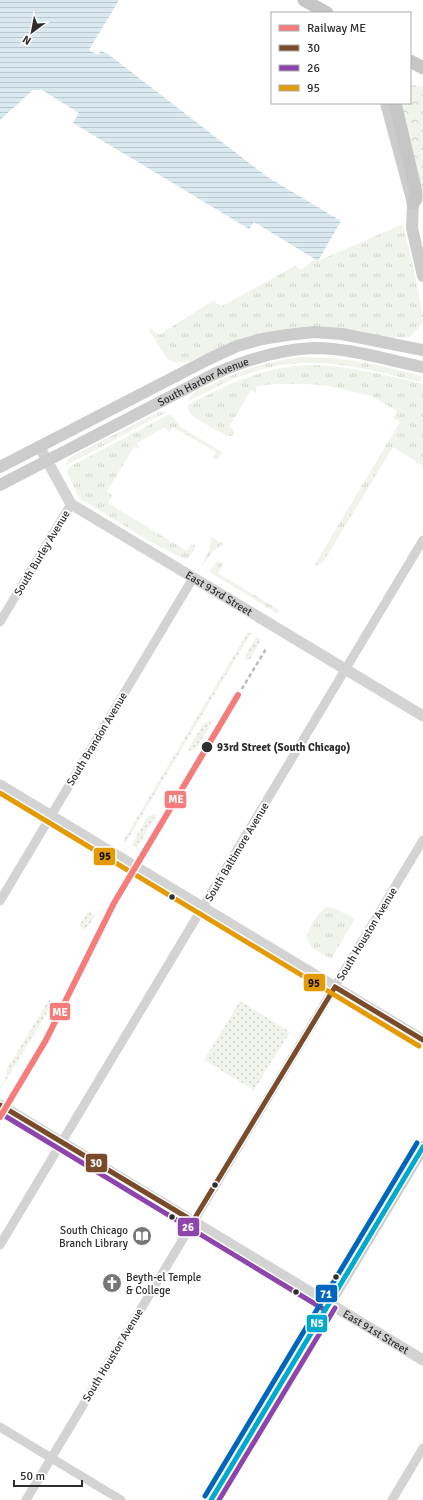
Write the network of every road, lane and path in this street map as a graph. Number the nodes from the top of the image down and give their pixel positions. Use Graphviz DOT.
graph roads {
  1 [pos="304,0"];
  2 [pos="325,12"];
  3 [pos="411,62"];
  4 [pos="423,68"];
  5 [pos="411,72"];
  6 [pos="386,104"];
  7 [pos="395,104"];
  8 [pos="413,208"];
  9 [pos="423,239"];
  10 [pos="423,276"];
  11 [pos="423,350"];
  12 [pos="423,367"];
  13 [pos="39,446"];
  14 [pos="47,460"];
  15 [pos="0,467"];
  16 [pos="0,484"];
  17 [pos="71,504"];
  18 [pos="423,540"];
  19 [pos="193,578"];
  20 [pos="0,622"];
  21 [pos="345,669"];
  22 [pos="423,716"];
  23 [pos="0,785"];
  24 [pos="51,816"];
  25 [pos="423,840"];
  26 [pos="0,900"];
  27 [pos="203,908"];
  28 [pos="335,987"];
  29 [pos="423,1040"];
  30 [pos="0,1104"];
  31 [pos="62,1142"];
  32 [pos="423,1147"];
  33 [pos="193,1221"];
  34 [pos="0,1245"];
  35 [pos="329,1304"];
  36 [pos="423,1360"];
  37 [pos="0,1427"];
  38 [pos="423,1448"];
  39 [pos="51,1458"];
  40 [pos="26,1500"];
  41 [pos="121,1500"];
  42 [pos="211,1500"];
  43 [pos="392,1500"];
  1 -- 2 [label="main road"];
  3 -- 4 [label="main road"];
  4 -- 5 [label="main road"];
  6 -- 8 [label="main road"];
  7 -- 8 [label="main road"];
  8 -- 9 [label="main road"];
  8 -- 10 [label="main road"];
  11 -- 13 [label="main road, South Harbor Avenue"];
  12 -- 14 [label="main road, South Harbor Avenue"];
  13 -- 14 [label="street"];
  13 -- 15 [label="main road, South Harbor Avenue"];
  14 -- 16 [label="main road, South Harbor Avenue"];
  14 -- 17 [label="street"];
  17 -- 19 [label="street, East 93rd Street"];
  17 -- 20 [label="street, South Burley Avenue"];
  18 -- 21 [label="street, South Baltimore Avenue"];
  19 -- 21 [label="street, East 93rd Street"];
  19 -- 24 [label="street, South Brandon Avenue"];
  21 -- 22 [label="street, East 93rd Street"];
  21 -- 27 [label="street, South Baltimore Avenue"];
  23 -- 24 [label="street"];
  24 -- 26 [label="street, South Brandon Avenue"];
  24 -- 27 [label="street"];
  25 -- 28 [label="street, South Houston Avenue"];
  27 -- 28 [label="street"];
  27 -- 31 [label="street, South Baltimore Avenue"];
  28 -- 29 [label="street"];
  28 -- 33 [label="street, South Houston Avenue"];
  30 -- 31 [label="street, East 91st Street"];
  31 -- 33 [label="street, East 91st Street"];
  31 -- 34 [label="street, South Baltimore Avenue"];
  32 -- 35 [label="main road"];
  33 -- 35 [label="street, East 91st Street"];
  33 -- 39 [label="street, South Houston Avenue"];
  35 -- 36 [label="street, East 91st Street"];
  35 -- 42 [label="main road"];
  37 -- 39 [label="street"];
  38 -- 43 [label="street"];
  39 -- 40 [label="street, South Houston Avenue"];
  39 -- 41 [label="street"];
}
